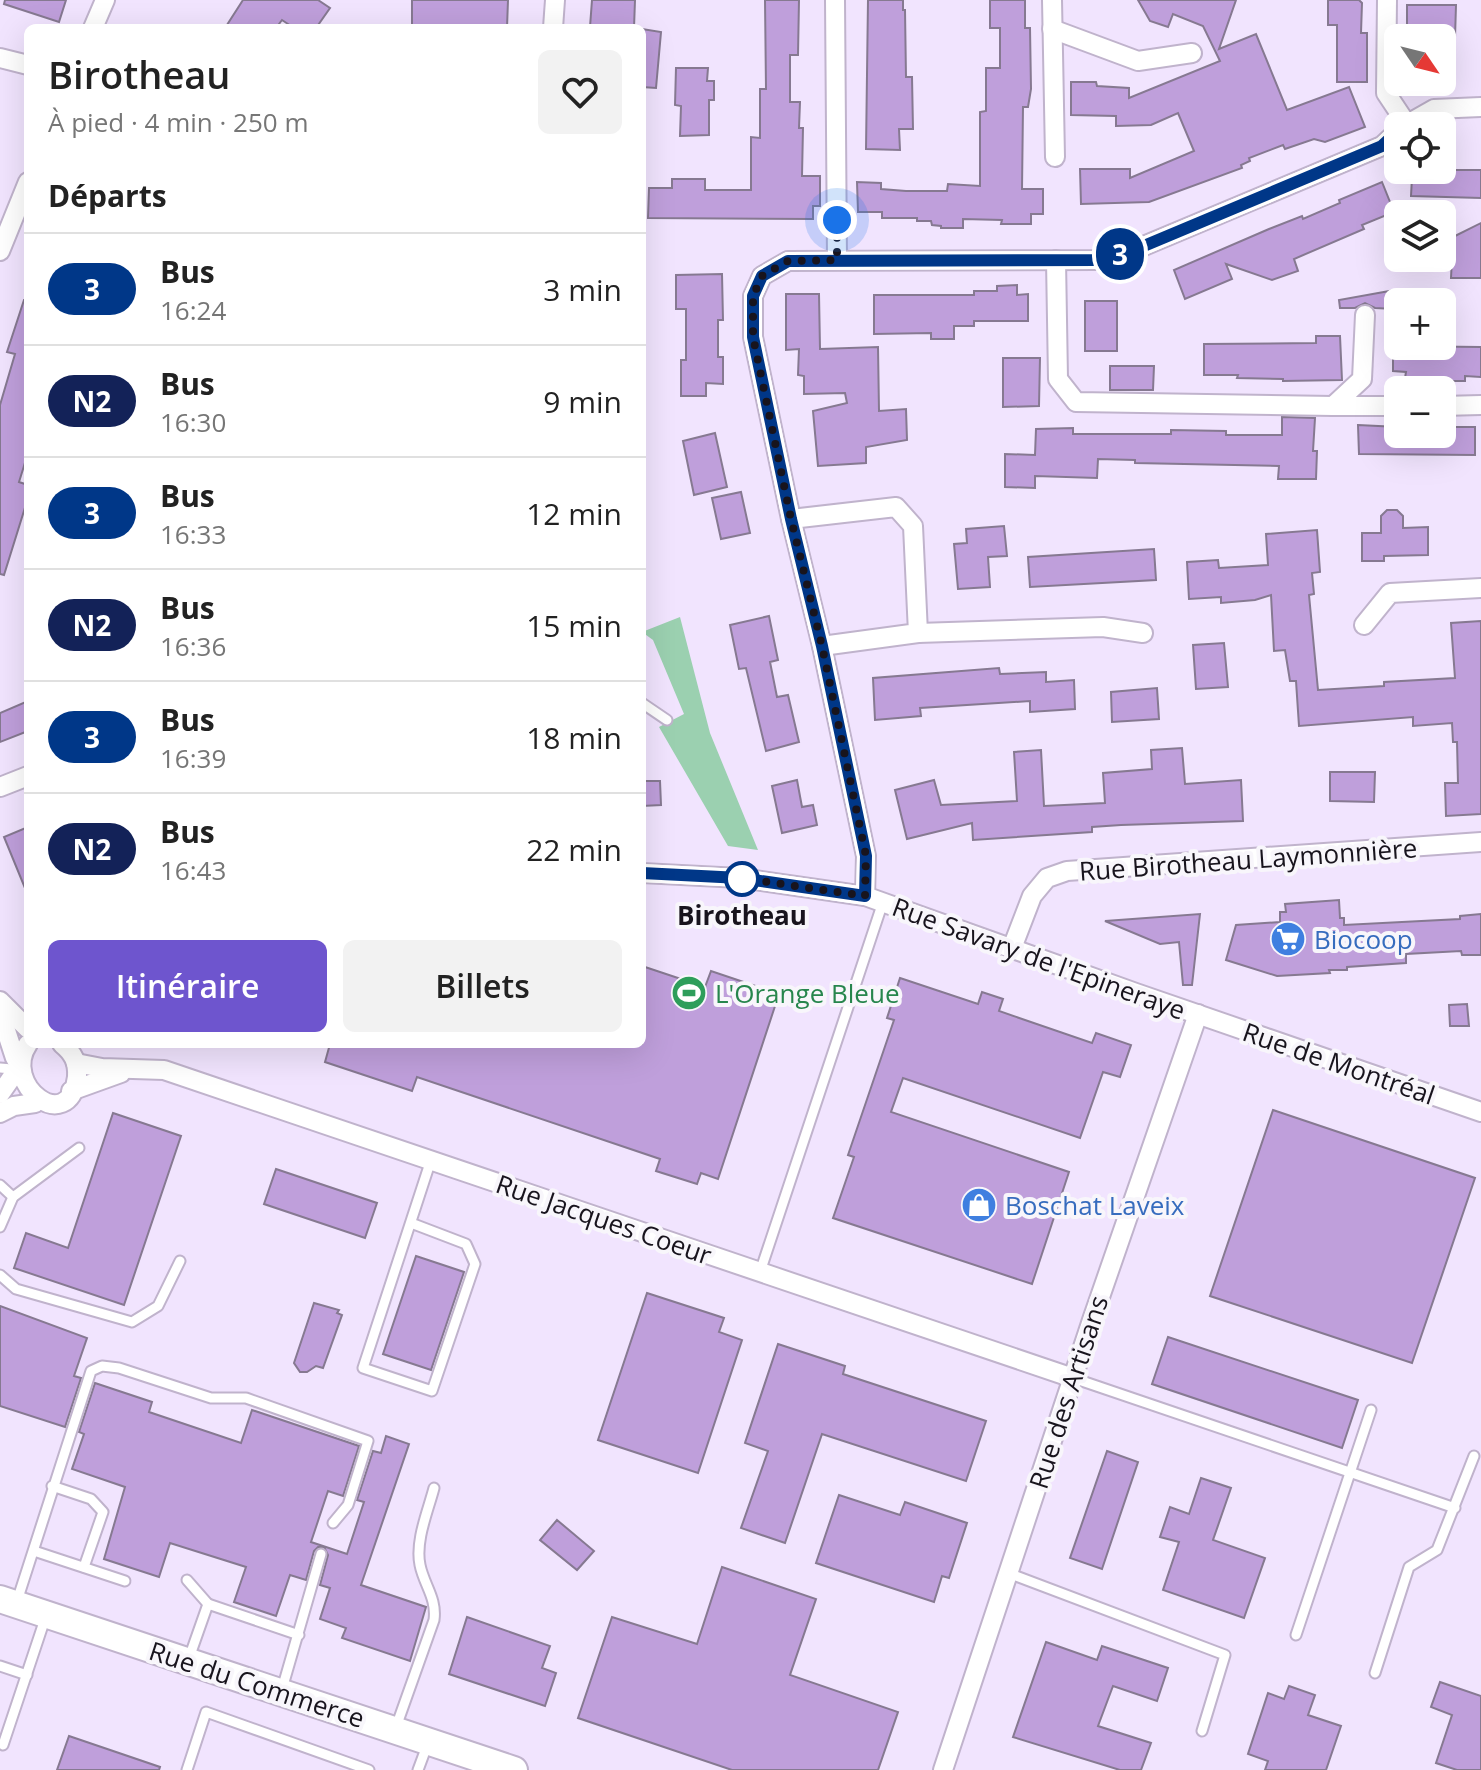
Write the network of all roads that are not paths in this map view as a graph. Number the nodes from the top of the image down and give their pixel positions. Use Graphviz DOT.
graph roads {
  1 [pos="105,0"];
  2 [pos="555,0"];
  3 [pos="835,0"];
  4 [pos="1052,0"];
  5 [pos="1387,0"];
  6 [pos="95,24"];
  7 [pos="553,24"];
  8 [pos="1052,29"];
  9 [pos="1192,53"];
  10 [pos="0,58"];
  11 [pos="24,64"];
  12 [pos="1481,107"];
  13 [pos="1396,112"];
  14 [pos="1429,112"];
  15 [pos="1384,144"];
  16 [pos="1055,157"];
  17 [pos="24,192"];
  18 [pos="0,251"];
  19 [pos="837,260"];
  20 [pos="1056,260"];
  21 [pos="1365,315"];
  22 [pos="1481,405"];
  23 [pos="1333,406"];
  24 [pos="1384,406"];
  25 [pos="1456,406"];
  26 [pos="791,519"];
  27 [pos="1481,588"];
  28 [pos="1364,625"];
  29 [pos="918,633"];
  30 [pos="1143,633"];
  31 [pos="822,646"];
  32 [pos="646,706"];
  33 [pos="667,720"];
  34 [pos="24,778"];
  35 [pos="0,787"];
  36 [pos="1481,842"];
  37 [pos="646,873"];
  38 [pos="874,899"];
  39 [pos="1012,948"];
  40 [pos="0,1001"];
  41 [pos="0,1012"];
  42 [pos="1198,1014"];
  43 [pos="24,1025"];
  44 [pos="25,1048"];
  45 [pos="72,1050"];
  46 [pos="134,1067"];
  47 [pos="9,1068"];
  48 [pos="71,1091"];
  49 [pos="0,1094"];
  50 [pos="35,1103"];
  51 [pos="1481,1112"];
  52 [pos="0,1113"];
  53 [pos="79,1148"];
  54 [pos="431,1160"];
  55 [pos="0,1185"];
  56 [pos="13,1197"];
  57 [pos="411,1223"];
  58 [pos="0,1227"];
  59 [pos="180,1261"];
  60 [pos="760,1272"];
  61 [pos="0,1275"];
  62 [pos="1073,1378"];
  63 [pos="1371,1410"];
  64 [pos="1474,1456"];
  65 [pos="1351,1472"];
  66 [pos="52,1486"];
  67 [pos="434,1488"];
  68 [pos="1455,1508"];
  69 [pos="333,1523"];
  70 [pos="34,1551"];
  71 [pos="321,1554"];
  72 [pos="84,1567"];
  73 [pos="1008,1573"];
  74 [pos="187,1580"];
  75 [pos="125,1581"];
  76 [pos="8,1601"];
  77 [pos="208,1604"];
  78 [pos="46,1614"];
  79 [pos="299,1635"];
  80 [pos="1296,1635"];
  81 [pos="188,1661"];
  82 [pos="0,1666"];
  83 [pos="1375,1673"];
  84 [pos="27,1675"];
  85 [pos="281,1692"];
  86 [pos="395,1731"];
  87 [pos="1202,1731"];
  88 [pos="429,1742"];
  89 [pos="3,1745"];
  90 [pos="187,1770"];
  91 [pos="369,1770"];
  92 [pos="418,1770"];
  93 [pos="514,1770"];
  94 [pos="943,1770"];
  1 -- 6 [label="street"];
  2 -- 7 [label="street"];
  3 -- 19 [label="street"];
  4 -- 8 [label="street"];
  5 -- 13 [label="street"];
  8 -- 9 [label="street"];
  8 -- 16 [label="street"];
  10 -- 11 [label="street"];
  12 -- 14 [label="street"];
  15 -- 20 [label="street"];
  17 -- 18 [label="street"];
  19 -- 20 [label="street"];
  19 -- 26 [label="street"];
  20 -- 23 [label="street"];
  21 -- 23 [label="street"];
  22 -- 25 [label="street"];
  23 -- 24 [label="street"];
  26 -- 29 [label="street"];
  26 -- 31 [label="street"];
  27 -- 28 [label="street"];
  29 -- 30 [label="street"];
  29 -- 31 [label="street"];
  31 -- 38 [label="street"];
  32 -- 33 [label="lane"];
  34 -- 35 [label="street"];
  36 -- 39 [label="street, Rue Birotheau Laymonnière"];
  37 -- 38 [label="street, Rue Savary de l'Epineraye"];
  38 -- 39 [label="street, Rue Savary de l'Epineraye"];
  38 -- 60 [label="lane"];
  39 -- 42 [label="street, Rue Savary de l'Epineraye"];
  40 -- 43 [label="street"];
  41 -- 47 [label="street"];
  42 -- 51 [label="street, Rue de Montréal"];
  42 -- 62 [label="street, Rue des Artisans"];
  44 -- 47 [label="street"];
  45 -- 46 [label="street, Rue Jacques Coeur"];
  45 -- 48 [label="street"];
  46 -- 48 [label="street, Rue Jacques Coeur"];
  46 -- 54 [label="street, Rue Jacques Coeur"];
  47 -- 49 [label="street"];
  47 -- 50 [label="street"];
  48 -- 50 [label="street"];
  50 -- 52 [label="street"];
  53 -- 56 [label="lane"];
  54 -- 57 [label="lane"];
  54 -- 60 [label="street, Rue Jacques Coeur"];
  55 -- 56 [label="lane"];
  56 -- 58 [label="lane"];
  57 -- 57 [label="lane"];
  59 -- 61 [label="lane"];
  60 -- 62 [label="street, Rue Jacques Coeur"];
  62 -- 65 [label="lane"];
  62 -- 73 [label="street, Rue des Artisans"];
  63 -- 65 [label="lane"];
  64 -- 68 [label="lane"];
  65 -- 68 [label="lane"];
  65 -- 80 [label="lane"];
  66 -- 69 [label="lane"];
  66 -- 70 [label="lane"];
  66 -- 72 [label="lane"];
  67 -- 86 [label="lane"];
  68 -- 83 [label="lane"];
  70 -- 72 [label="lane"];
  70 -- 76 [label="lane"];
  71 -- 79 [label="lane"];
  72 -- 75 [label="lane"];
  73 -- 87 [label="lane"];
  73 -- 94 [label="street, Rue des Artisans"];
  74 -- 77 [label="lane"];
  76 -- 78 [label="street, Rue du Commerce"];
  77 -- 79 [label="lane"];
  77 -- 81 [label="lane"];
  78 -- 81 [label="street, Rue du Commerce"];
  78 -- 84 [label="lane"];
  79 -- 85 [label="lane"];
  81 -- 85 [label="street, Rue du Commerce"];
  82 -- 84 [label="lane"];
  84 -- 89 [label="lane"];
  85 -- 86 [label="street, Rue du Commerce"];
  86 -- 88 [label="street, Rue du Commerce"];
  88 -- 92 [label="lane"];
  88 -- 93 [label="street, Rue du Commerce"];
  90 -- 91 [label="lane"];
}
